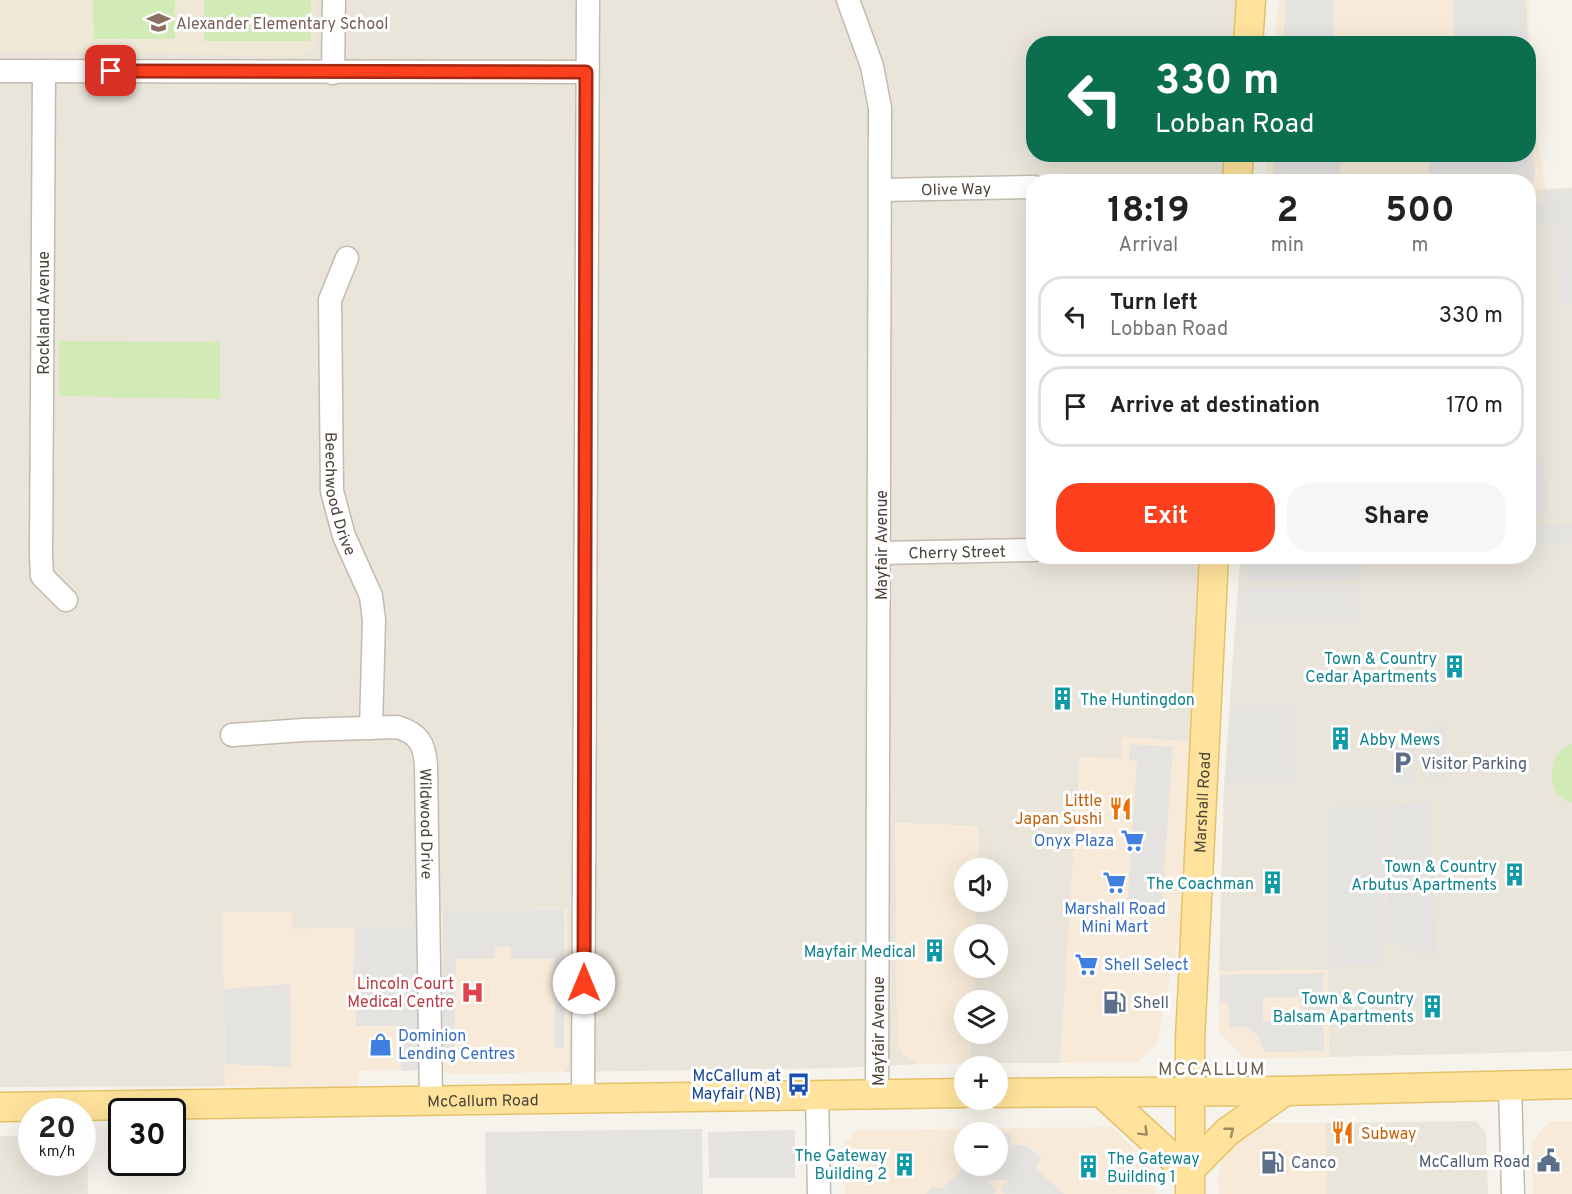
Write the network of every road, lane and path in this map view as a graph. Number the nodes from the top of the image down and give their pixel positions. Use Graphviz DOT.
graph roads {
  1 [pos="334,0"];
  2 [pos="588,0"];
  3 [pos="848,0"];
  4 [pos="1251,0"];
  5 [pos="1249,36"];
  6 [pos="0,71"];
  7 [pos="44,71"];
  8 [pos="586,72"];
  9 [pos="333,73"];
  10 [pos="1026,187"];
  11 [pos="880,190"];
  12 [pos="347,258"];
  13 [pos="1026,550"];
  14 [pos="881,553"];
  15 [pos="1214,564"];
  16 [pos="62,595"];
  17 [pos="371,728"];
  18 [pos="232,735"];
  19 [pos="1572,1084"];
  20 [pos="1510,1085"];
  21 [pos="1188,1090"];
  22 [pos="1285,1090"];
  23 [pos="1101,1092"];
  24 [pos="954,1093"];
  25 [pos="1008,1093"];
  26 [pos="877,1094"];
  27 [pos="817,1095"];
  28 [pos="584,1099"];
  29 [pos="431,1101"];
  30 [pos="0,1107"];
  31 [pos="1189,1183"];
  32 [pos="819,1194"];
  33 [pos="1513,1194"];
  1 -- 9 [label="street"];
  2 -- 8 [label="street"];
  3 -- 11 [label="street, Mayfair Avenue"];
  4 -- 5 [label="main road"];
  6 -- 7 [label="street"];
  7 -- 9 [label="street"];
  7 -- 16 [label="street, Rockland Avenue"];
  8 -- 9 [label="street"];
  8 -- 28 [label="street"];
  10 -- 11 [label="street, Olive Way"];
  11 -- 14 [label="street, Mayfair Avenue"];
  12 -- 17 [label="street, Beechwood Drive"];
  13 -- 14 [label="street, Cherry Street"];
  14 -- 26 [label="street, Mayfair Avenue"];
  15 -- 21 [label="main road, Marshall Road"];
  17 -- 18 [label="street, Wildwood Drive"];
  17 -- 29 [label="street, Wildwood Drive"];
  19 -- 20 [label="main road"];
  20 -- 22 [label="main road"];
  20 -- 33 [label="street"];
  21 -- 22 [label="main road"];
  21 -- 23 [label="main road"];
  21 -- 31 [label="main road, Marshall Road"];
  31 -- 22 [label="main road, one-way"];
  23 -- 25 [label="main road"];
  23 -- 31 [label="main road, one-way"];
  24 -- 26 [label="main road, McCallum Road"];
  26 -- 27 [label="main road, McCallum Road"];
  27 -- 28 [label="main road, McCallum Road"];
  27 -- 32 [label="street"];
  28 -- 29 [label="main road, McCallum Road"];
  29 -- 30 [label="main road, McCallum Road"];
}
